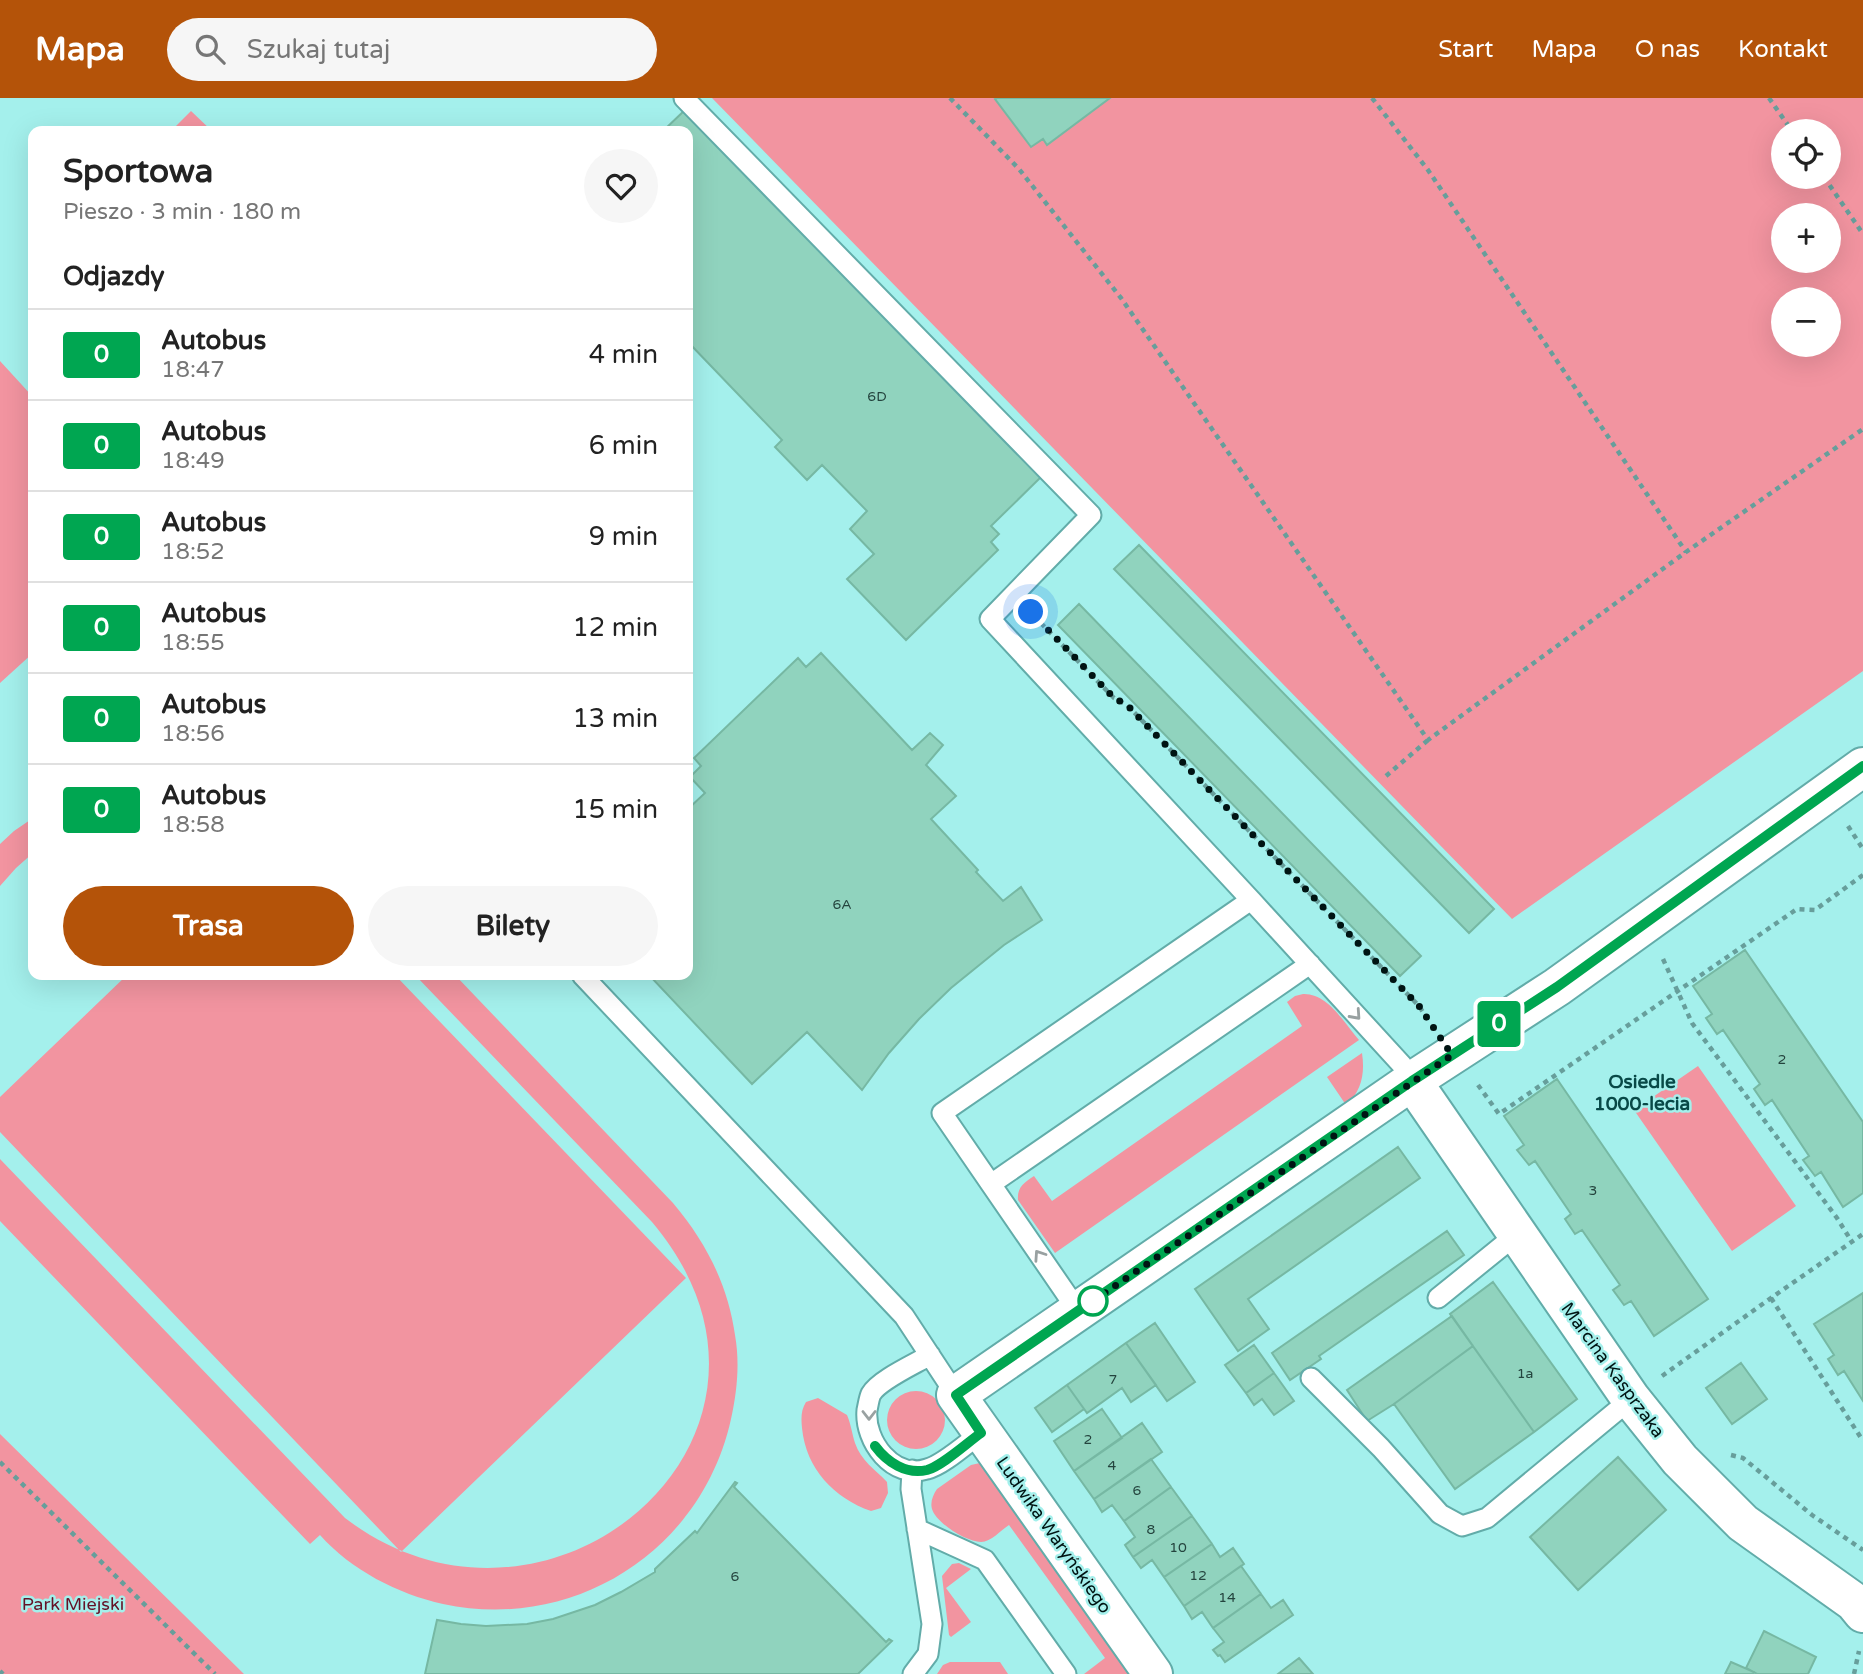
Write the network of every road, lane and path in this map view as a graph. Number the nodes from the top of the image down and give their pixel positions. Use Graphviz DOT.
graph roads {
  1 [pos="684,98"];
  2 [pos="950,98"];
  3 [pos="1371,98"];
  4 [pos="1769,98"];
  5 [pos="1784,119"];
  6 [pos="1832,189"];
  7 [pos="1863,234"];
  8 [pos="1863,429"];
  9 [pos="1686,552"];
  10 [pos="1014,595"];
  11 [pos="1428,740"];
  12 [pos="1863,766"];
  13 [pos="1386,776"];
  14 [pos="1846,822"];
  15 [pos="1863,849"];
  16 [pos="1863,875"];
  17 [pos="1251,900"];
  18 [pos="1660,952"];
  19 [pos="1310,964"];
  20 [pos="587,980"];
  21 [pos="1678,992"];
  22 [pos="1464,1068"];
  23 [pos="1412,1081"];
  24 [pos="991,1184"];
  25 [pos="1517,1234"];
  26 [pos="1863,1234"];
  27 [pos="1852,1242"];
  28 [pos="1438,1298"];
  29 [pos="1771,1298"];
  30 [pos="1078,1311"];
  31 [pos="930,1355"];
  32 [pos="1311,1378"];
  33 [pos="1643,1390"];
  34 [pos="956,1395"];
  35 [pos="981,1433"];
  36 [pos="1863,1441"];
  37 [pos="0,1462"];
  38 [pos="912,1470"];
  39 [pos="917,1529"];
  40 [pos="1863,1613"];
  41 [pos="215,1674"];
  42 [pos="914,1674"];
  43 [pos="1066,1674"];
  44 [pos="1153,1674"];
  1 -- 10 [label="lane"];
  2 -- 11 [label="path"];
  3 -- 9 [label="path"];
  4 -- 5 [label="path"];
  6 -- 7 [label="path"];
  8 -- 9 [label="path"];
  9 -- 11 [label="path"];
  10 -- 17 [label="lane"];
  10 -- 22 [label="path"];
  11 -- 13 [label="path"];
  12 -- 22 [label="street"];
  14 -- 15 [label="path"];
  16 -- 21 [label="path"];
  17 -- 19 [label="lane"];
  17 -- 24 [label="lane"];
  18 -- 21 [label="path"];
  19 -- 23 [label="lane, one-way"];
  19 -- 24 [label="lane"];
  20 -- 31 [label="lane"];
  21 -- 22 [label="path"];
  21 -- 27 [label="path"];
  22 -- 23 [label="street"];
  23 -- 25 [label="street, Marcina Kasprzaka"];
  23 -- 30 [label="street"];
  30 -- 24 [label="lane, one-way"];
  25 -- 28 [label="lane"];
  25 -- 33 [label="street, Marcina Kasprzaka"];
  26 -- 27 [label="path"];
  27 -- 29 [label="path"];
  29 -- 33 [label="path"];
  29 -- 36 [label="path"];
  30 -- 34 [label="street"];
  31 -- 34 [label="lane"];
  31 -- 38 [label="lane, one-way"];
  32 -- 33 [label="lane"];
  33 -- 40 [label="street, Marcina Kasprzaka"];
  34 -- 35 [label="street, Ludwika Waryńskiego"];
  35 -- 38 [label="lane"];
  35 -- 44 [label="street, Ludwika Waryńskiego"];
  37 -- 41 [label="path"];
  38 -- 39 [label="lane"];
  39 -- 42 [label="lane"];
  39 -- 43 [label="lane"];
}
